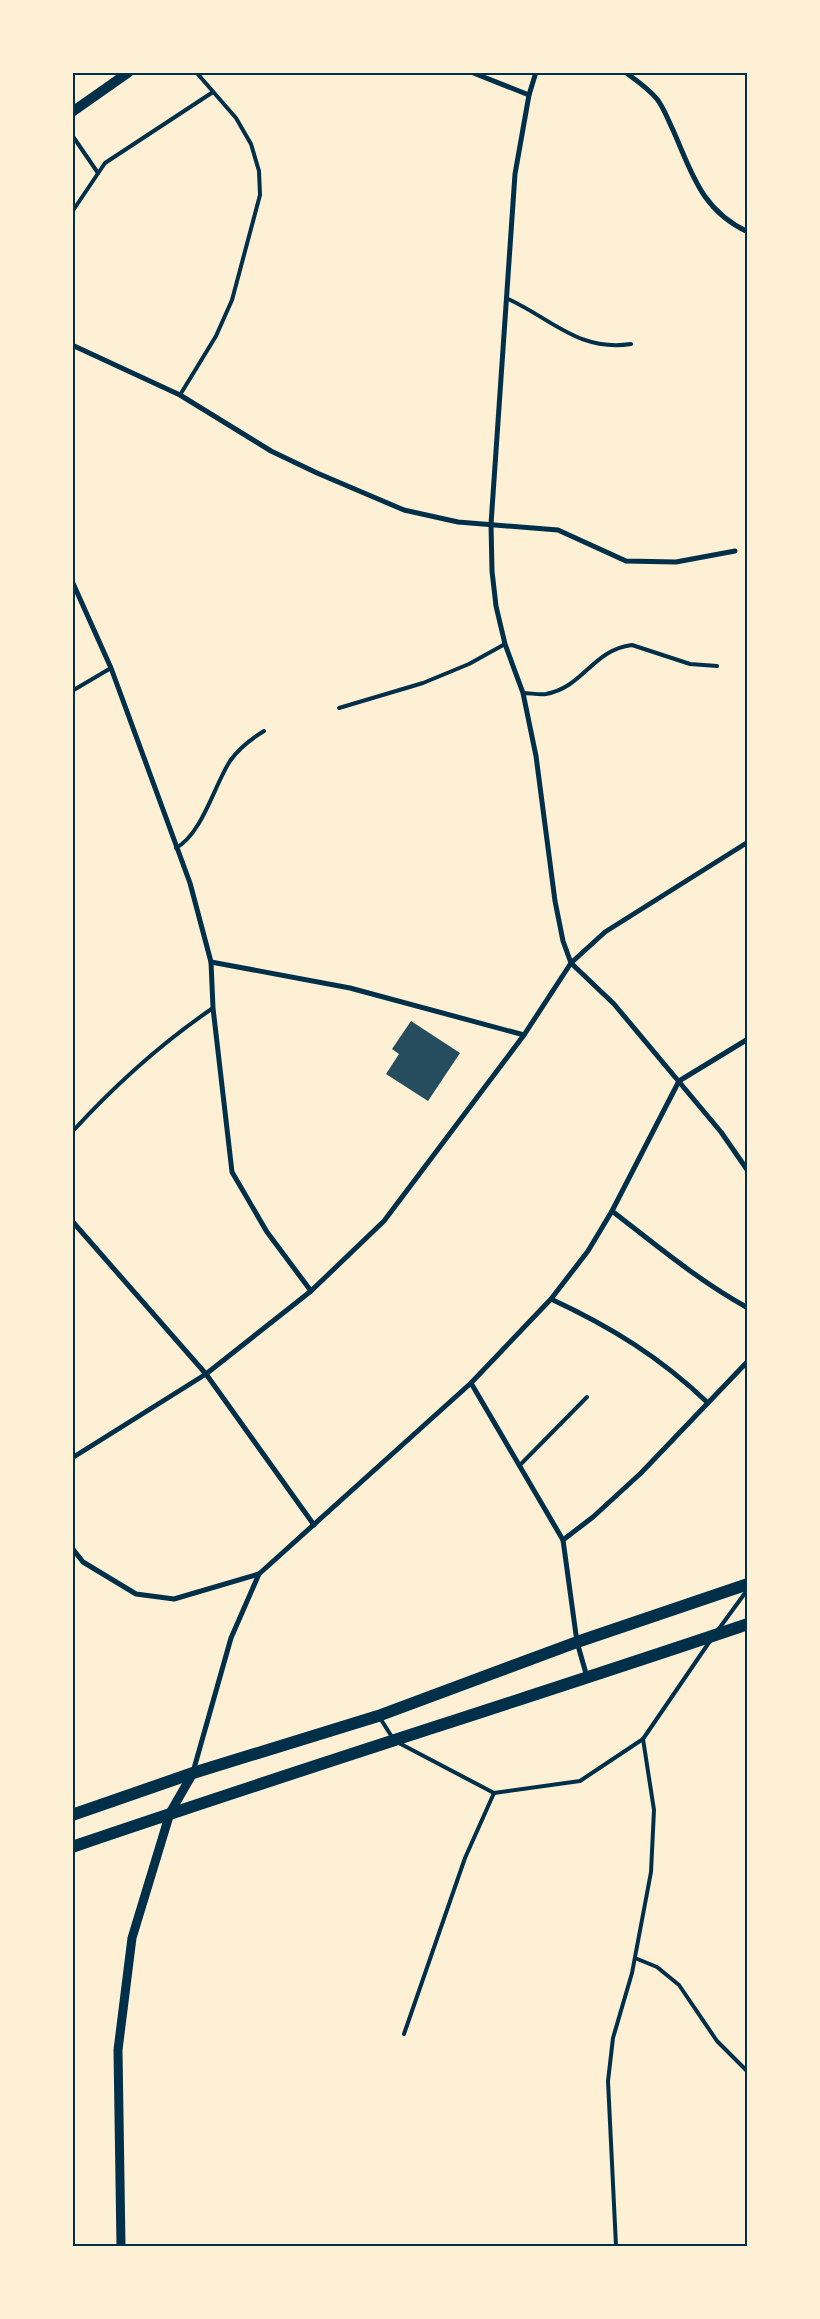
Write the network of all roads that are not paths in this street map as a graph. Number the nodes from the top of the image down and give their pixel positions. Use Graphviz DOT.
graph roads {
  1 [pos="129,72"];
  2 [pos="196,72"];
  3 [pos="471,72"];
  4 [pos="536,72"];
  5 [pos="625,72"];
  6 [pos="213,92"];
  7 [pos="529,96"];
  8 [pos="72,112"];
  9 [pos="72,135"];
  10 [pos="98,173"];
  11 [pos="72,212"];
  12 [pos="748,232"];
  13 [pos="506,298"];
  14 [pos="632,344"];
  15 [pos="72,345"];
  16 [pos="180,395"];
  17 [pos="491,524"];
  18 [pos="735,551"];
  19 [pos="72,580"];
  20 [pos="505,644"];
  21 [pos="717,666"];
  22 [pos="111,668"];
  23 [pos="72,691"];
  24 [pos="523,693"];
  25 [pos="339,708"];
  26 [pos="264,730"];
  27 [pos="748,842"];
  28 [pos="176,848"];
  29 [pos="211,962"];
  30 [pos="571,962"];
  31 [pos="213,1008"];
  32 [pos="524,1036"];
  33 [pos="748,1039"];
  34 [pos="679,1081"];
  35 [pos="72,1132"];
  36 [pos="748,1171"];
  37 [pos="612,1211"];
  38 [pos="72,1221"];
  39 [pos="311,1291"];
  40 [pos="551,1299"];
  41 [pos="748,1308"];
  42 [pos="748,1361"];
  43 [pos="206,1374"];
  44 [pos="471,1383"];
  45 [pos="587,1397"];
  46 [pos="708,1403"];
  47 [pos="72,1458"];
  48 [pos="520,1465"];
  49 [pos="314,1524"];
  50 [pos="563,1540"];
  51 [pos="72,1548"];
  52 [pos="259,1574"];
  53 [pos="748,1584"];
  54 [pos="748,1589"];
  55 [pos="748,1624"];
  56 [pos="713,1636"];
  57 [pos="576,1642"];
  58 [pos="588,1679"];
  59 [pos="378,1716"];
  60 [pos="643,1739"];
  61 [pos="394,1741"];
  62 [pos="193,1773"];
  63 [pos="494,1794"];
  64 [pos="170,1813"];
  65 [pos="72,1815"];
  66 [pos="72,1847"];
  67 [pos="635,1958"];
  68 [pos="404,2034"];
  69 [pos="748,2072"];
  70 [pos="121,2246"];
  71 [pos="616,2246"];
  1 -- 8 [label="main road"];
  2 -- 6 [label="lane"];
  3 -- 7 [label="street"];
  4 -- 7 [label="street"];
  5 -- 12 [label="street"];
  6 -- 10 [label="lane"];
  6 -- 16 [label="lane"];
  7 -- 13 [label="street"];
  9 -- 10 [label="lane"];
  10 -- 11 [label="lane"];
  13 -- 14 [label="lane"];
  13 -- 17 [label="street"];
  15 -- 16 [label="street"];
  16 -- 17 [label="street"];
  17 -- 18 [label="street"];
  17 -- 20 [label="street"];
  19 -- 22 [label="street"];
  20 -- 24 [label="street"];
  20 -- 25 [label="lane"];
  21 -- 24 [label="lane"];
  22 -- 23 [label="lane"];
  22 -- 28 [label="street"];
  24 -- 30 [label="street"];
  26 -- 28 [label="lane"];
  27 -- 30 [label="street"];
  28 -- 29 [label="street"];
  29 -- 31 [label="street"];
  29 -- 32 [label="street"];
  30 -- 32 [label="street"];
  30 -- 34 [label="street"];
  31 -- 35 [label="lane"];
  31 -- 39 [label="street"];
  32 -- 39 [label="street"];
  33 -- 34 [label="street"];
  34 -- 36 [label="street"];
  34 -- 37 [label="street"];
  37 -- 40 [label="street"];
  37 -- 41 [label="street"];
  38 -- 43 [label="street"];
  39 -- 43 [label="street"];
  40 -- 44 [label="street"];
  40 -- 46 [label="street"];
  42 -- 46 [label="street"];
  43 -- 47 [label="street"];
  43 -- 49 [label="street"];
  44 -- 48 [label="street"];
  44 -- 49 [label="street"];
  45 -- 48 [label="lane"];
  46 -- 50 [label="street"];
  48 -- 50 [label="street"];
  49 -- 52 [label="street"];
  50 -- 57 [label="street"];
  51 -- 52 [label="street"];
  52 -- 62 [label="street"];
  53 -- 57 [label="main road"];
  54 -- 56 [label="lane"];
  55 -- 56 [label="main road"];
  56 -- 58 [label="main road"];
  56 -- 60 [label="lane"];
  57 -- 58 [label="street"];
  57 -- 59 [label="main road"];
  58 -- 61 [label="main road"];
  59 -- 61 [label="lane"];
  59 -- 62 [label="main road"];
  60 -- 63 [label="lane"];
  60 -- 67 [label="lane"];
  61 -- 63 [label="lane"];
  61 -- 64 [label="main road"];
  62 -- 64 [label="street"];
  62 -- 65 [label="main road"];
  63 -- 68 [label="lane"];
  64 -- 66 [label="main road"];
  64 -- 70 [label="street"];
  67 -- 69 [label="lane"];
  67 -- 71 [label="lane"];
}
